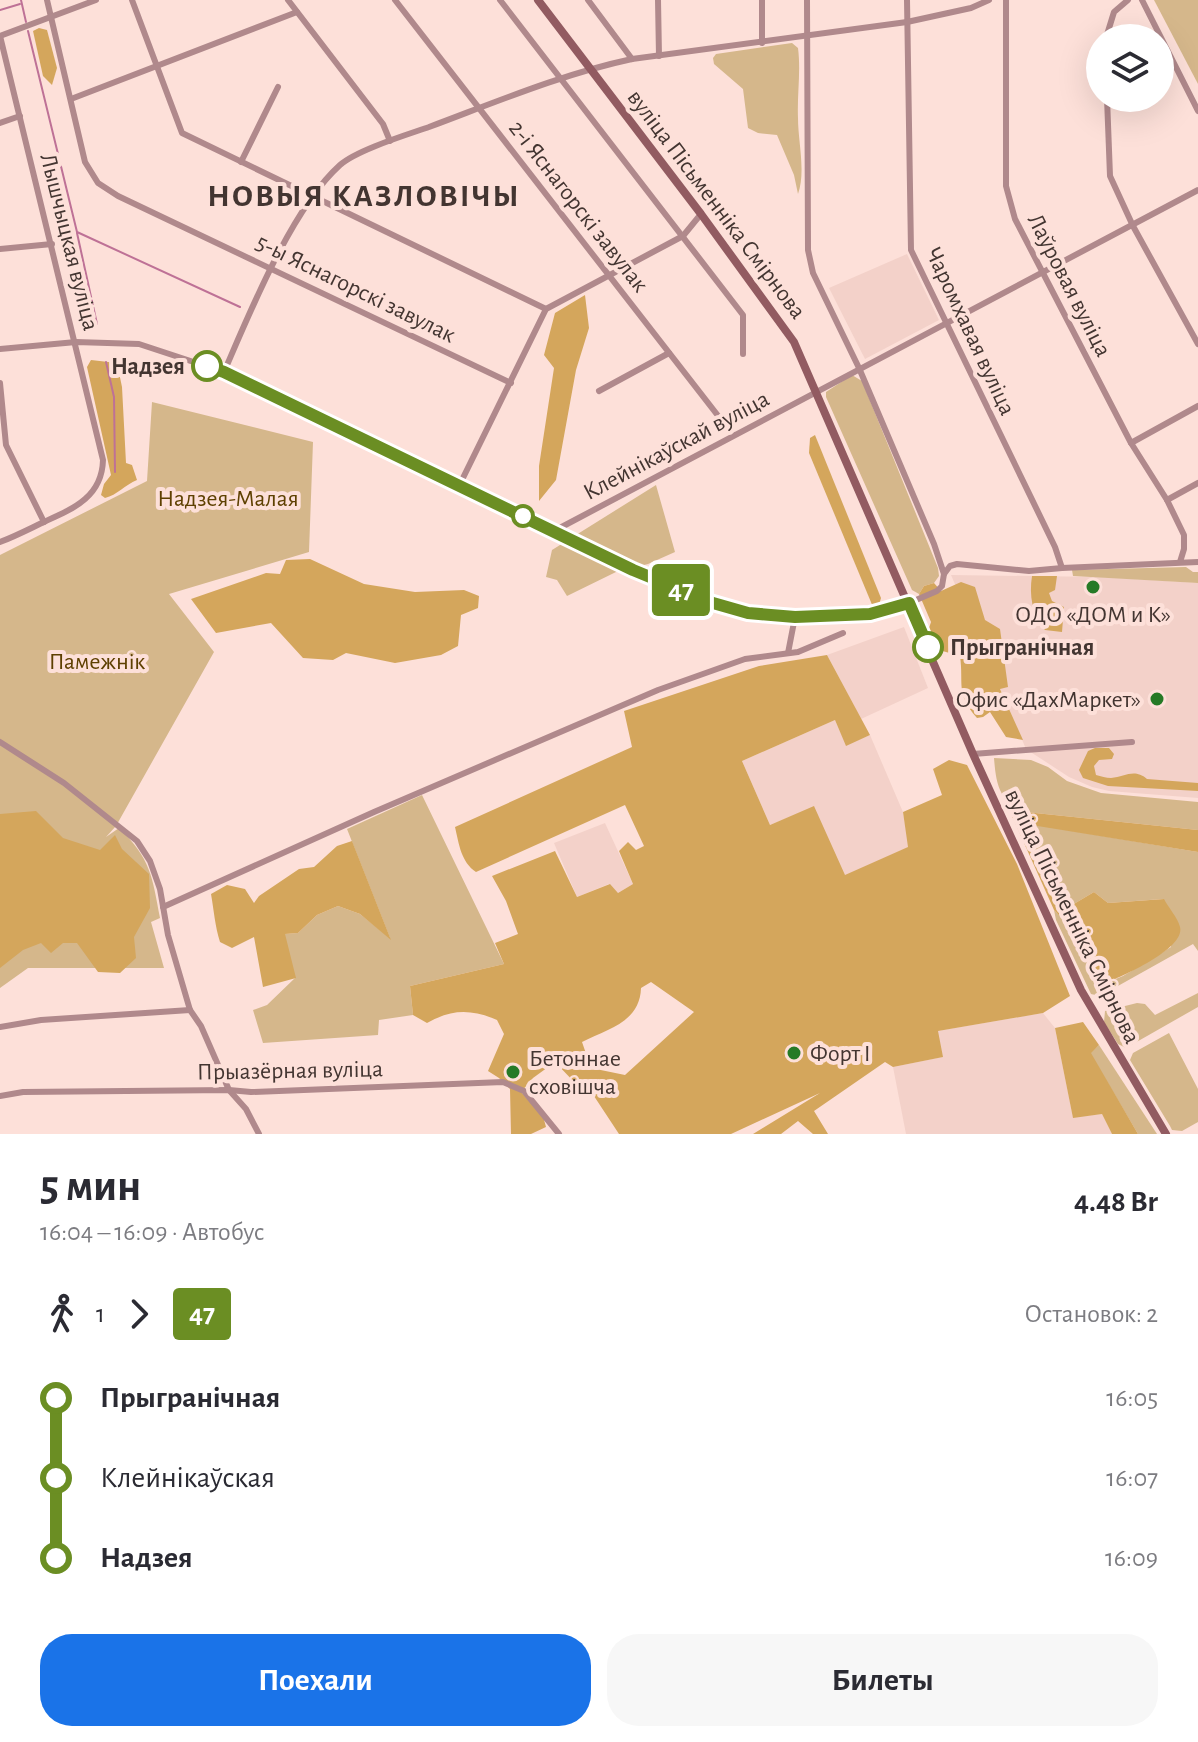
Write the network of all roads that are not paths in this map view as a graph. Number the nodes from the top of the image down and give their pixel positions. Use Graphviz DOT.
graph roads {
  1 [pos="47,0"];
  2 [pos="96,0"];
  3 [pos="132,0"];
  4 [pos="288,0"];
  5 [pos="395,0"];
  6 [pos="500,0"];
  7 [pos="538,0"];
  8 [pos="588,0"];
  9 [pos="658,0"];
  10 [pos="762,0"];
  11 [pos="807,0"];
  12 [pos="907,0"];
  13 [pos="989,0"];
  14 [pos="1006,0"];
  15 [pos="1128,0"];
  16 [pos="1142,0"];
  17 [pos="297,12"];
  18 [pos="51,17"];
  19 [pos="907,22"];
  20 [pos="1110,24"];
  21 [pos="0,36"];
  22 [pos="805,37"];
  23 [pos="762,43"];
  24 [pos="659,56"];
  25 [pos="632,59"];
  26 [pos="156,67"];
  27 [pos="590,68"];
  28 [pos="561,79"];
  29 [pos="278,87"];
  30 [pos="71,99"];
  31 [pos="480,108"];
  32 [pos="1198,111"];
  33 [pos="1108,112"];
  34 [pos="20,116"];
  35 [pos="0,123"];
  36 [pos="390,141"];
  37 [pos="241,162"];
  38 [pos="1198,190"];
  39 [pos="312,197"];
  40 [pos="701,214"];
  41 [pos="1133,226"];
  42 [pos="683,236"];
  43 [pos="52,244"];
  44 [pos="0,249"];
  45 [pos="272,267"];
  46 [pos="1042,273"];
  47 [pos="609,275"];
  48 [pos="546,309"];
  49 [pos="947,322"];
  50 [pos="76,342"];
  51 [pos="1198,344"];
  52 [pos="0,349"];
  53 [pos="669,353"];
  54 [pos="743,354"];
  55 [pos="859,368"];
  56 [pos="224,372"];
  57 [pos="0,383"];
  58 [pos="511,383"];
  59 [pos="599,391"];
  60 [pos="816,391"];
  61 [pos="1198,406"];
  62 [pos="733,435"];
  63 [pos="1131,443"];
  64 [pos="3,446"];
  65 [pos="1198,483"];
  66 [pos="460,484"];
  67 [pos="1167,500"];
  68 [pos="44,522"];
  69 [pos="554,532"];
  70 [pos="0,542"];
  71 [pos="1180,562"];
  72 [pos="1198,562"];
  73 [pos="1062,568"];
  74 [pos="944,574"];
  75 [pos="909,603"];
  76 [pos="795,617"];
  77 [pos="843,633"];
  78 [pos="788,653"];
  79 [pos="0,742"];
  80 [pos="1132,742"];
  81 [pos="973,754"];
  82 [pos="163,907"];
  83 [pos="190,1010"];
  84 [pos="0,1027"];
  85 [pos="229,1090"];
  86 [pos="0,1096"];
  87 [pos="259,1134"];
  88 [pos="559,1134"];
  89 [pos="1166,1134"];
  1 -- 18 [label="street, 5-ы Яснагорскі завулак"];
  2 -- 18 [label="street"];
  3 -- 26 [label="street"];
  4 -- 17 [label="street"];
  5 -- 31 [label="street, 2-і Яснагорскі завулак"];
  6 -- 28 [label="street"];
  7 -- 27 [label="main road, вуліца Пісьменніка Смірнова"];
  8 -- 25 [label="street"];
  9 -- 24 [label="street"];
  10 -- 23 [label="street"];
  11 -- 22 [label="street, вуліца Пісьменніка Смірнова"];
  12 -- 19 [label="street, Чаромхавая вуліца"];
  13 -- 19 [label="street"];
  14 -- 46 [label="street, Лаўровая вуліца"];
  15 -- 20 [label="street"];
  16 -- 32 [label="street"];
  17 -- 26 [label="street"];
  17 -- 36 [label="street"];
  18 -- 21 [label="street"];
  18 -- 30 [label="street, 5-ы Яснагорскі завулак"];
  19 -- 22 [label="street"];
  19 -- 49 [label="street, Чаромхавая вуліца"];
  21 -- 34 [label="street, Лышчыцкая вуліца"];
  22 -- 23 [label="street"];
  22 -- 55 [label="street, вуліца Пісьменніка Смірнова"];
  23 -- 24 [label="street"];
  24 -- 25 [label="street"];
  25 -- 27 [label="street"];
  26 -- 30 [label="street"];
  26 -- 37 [label="street"];
  27 -- 28 [label="street"];
  27 -- 40 [label="main road, вуліца Пісьменніка Смірнова"];
  28 -- 31 [label="street"];
  28 -- 42 [label="street"];
  29 -- 37 [label="street"];
  30 -- 45 [label="street, 5-ы Яснагорскі завулак"];
  31 -- 36 [label="street"];
  31 -- 47 [label="street, 2-і Яснагорскі завулак"];
  33 -- 41 [label="street"];
  34 -- 35 [label="street"];
  34 -- 43 [label="street, Лышчыцкая вуліца"];
  36 -- 39 [label="street"];
  37 -- 39 [label="street"];
  38 -- 41 [label="street, Клейнікаўскай вуліца"];
  39 -- 45 [label="street"];
  39 -- 48 [label="street"];
  40 -- 42 [label="street"];
  40 -- 60 [label="main road, вуліца Пісьменніка Смірнова"];
  41 -- 46 [label="street, Клейнікаўскай вуліца"];
  41 -- 51 [label="street"];
  42 -- 47 [label="street"];
  42 -- 54 [label="street"];
  43 -- 44 [label="street"];
  43 -- 50 [label="street, Лышчыцкая вуліца"];
  45 -- 56 [label="street"];
  45 -- 58 [label="street, 5-ы Яснагорскі завулак"];
  46 -- 49 [label="street, Клейнікаўскай вуліца"];
  46 -- 63 [label="street, Лаўровая вуліца"];
  47 -- 48 [label="street"];
  47 -- 53 [label="street, 2-і Яснагорскі завулак"];
  48 -- 58 [label="street"];
  49 -- 55 [label="street, Клейнікаўскай вуліца"];
  49 -- 73 [label="street, Чаромхавая вуліца"];
  50 -- 52 [label="street"];
  50 -- 56 [label="street"];
  50 -- 68 [label="street, Лышчыцкая вуліца"];
  53 -- 59 [label="street"];
  53 -- 62 [label="street, 2-і Яснагорскі завулак"];
  55 -- 60 [label="street, Клейнікаўскай вуліца"];
  55 -- 74 [label="street, вуліца Пісьменніка Смірнова"];
  56 -- 66 [label="street"];
  57 -- 64 [label="street"];
  58 -- 66 [label="street"];
  60 -- 62 [label="street, Клейнікаўскай вуліца"];
  60 -- 75 [label="main road, вуліца Пісьменніка Смірнова"];
  61 -- 63 [label="street"];
  62 -- 69 [label="street, Клейнікаўскай вуліца"];
  63 -- 67 [label="street, Лаўровая вуліца"];
  64 -- 68 [label="street"];
  65 -- 67 [label="street"];
  66 -- 69 [label="street"];
  67 -- 71 [label="street, Лаўровая вуліца"];
  68 -- 70 [label="street, Лышчыцкая вуліца"];
  69 -- 76 [label="street"];
  71 -- 72 [label="street"];
  71 -- 73 [label="street"];
  73 -- 74 [label="street"];
  74 -- 75 [label="street"];
  75 -- 76 [label="street"];
  75 -- 81 [label="main road, вуліца Пісьменніка Смірнова"];
  76 -- 78 [label="street"];
  77 -- 78 [label="street"];
  78 -- 82 [label="street"];
  79 -- 82 [label="street"];
  80 -- 81 [label="street, вуліца Пісьменніка Смірнова"];
  81 -- 89 [label="main road, вуліца Пісьменніка Смірнова"];
  82 -- 83 [label="street"];
  83 -- 84 [label="street"];
  83 -- 85 [label="street"];
  85 -- 86 [label="street, Прыазёрная вуліца"];
  85 -- 87 [label="street"];
  85 -- 88 [label="street, Прыазёрная вуліца"];
}
